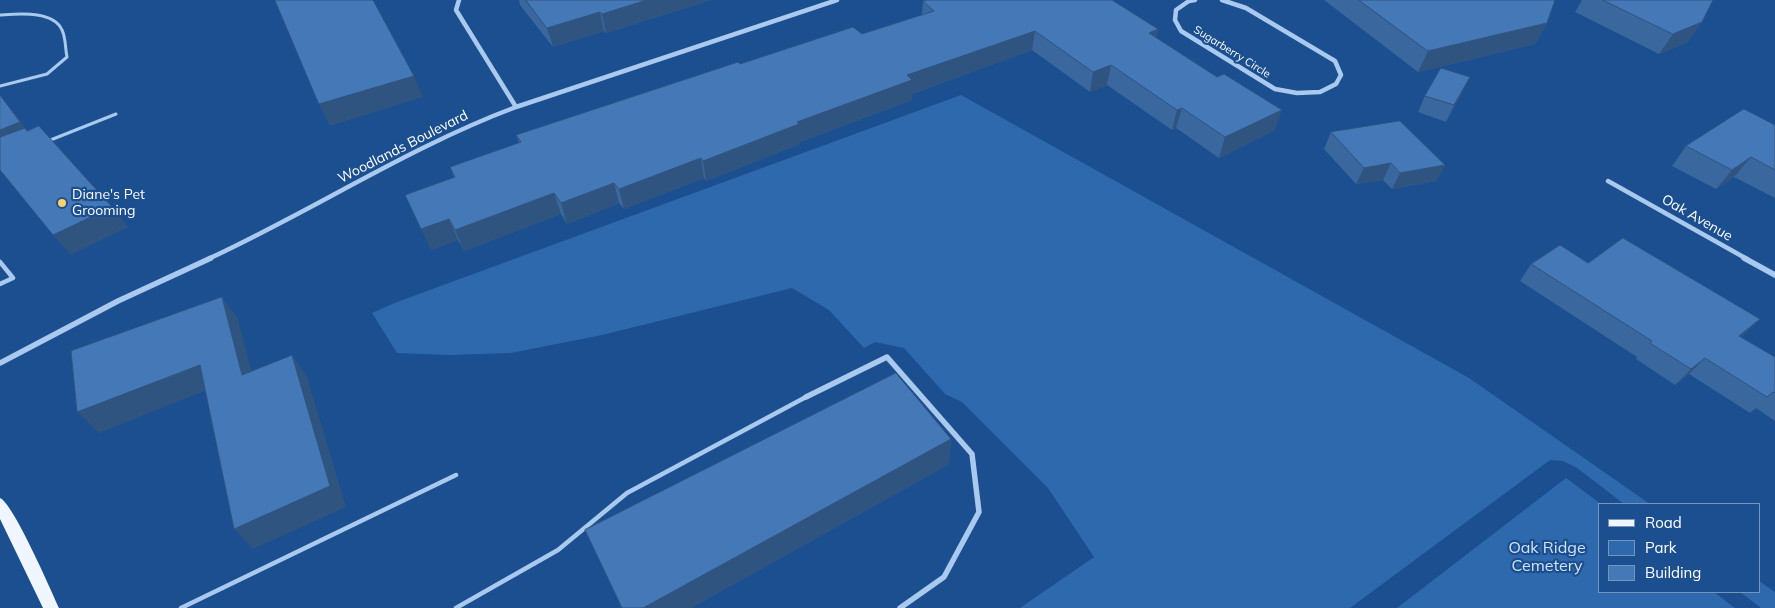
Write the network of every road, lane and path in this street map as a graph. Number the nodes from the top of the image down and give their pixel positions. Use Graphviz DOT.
graph roads {
  1 [pos="459,0"];
  2 [pos="837,0"];
  3 [pos="1188,0"];
  4 [pos="1195,0"];
  5 [pos="1222,0"];
  6 [pos="0,15"];
  7 [pos="0,86"];
  8 [pos="516,107"];
  9 [pos="116,114"];
  10 [pos="44,143"];
  11 [pos="1608,181"];
  12 [pos="0,262"];
  13 [pos="1775,275"];
  14 [pos="0,284"];
  15 [pos="0,363"];
  16 [pos="806,397"];
  17 [pos="456,475"];
  18 [pos="0,505"];
  19 [pos="51,608"];
  20 [pos="181,608"];
  21 [pos="456,608"];
  22 [pos="900,608"];
  1 -- 8 [label="street"];
  2 -- 8 [label="street, Woodlands Boulevard"];
  3 -- 4 [label="street, Sugarberry Circle"];
  3 -- 5 [label="street, Sugarberry Circle"];
  6 -- 7 [label="lane"];
  8 -- 15 [label="street, Woodlands Boulevard"];
  9 -- 10 [label="lane"];
  11 -- 13 [label="street, Oak Avenue"];
  12 -- 14 [label="lane"];
  16 -- 21 [label="lane"];
  16 -- 22 [label="street"];
  17 -- 20 [label="lane"];
  18 -- 19 [label="main road"];
}
